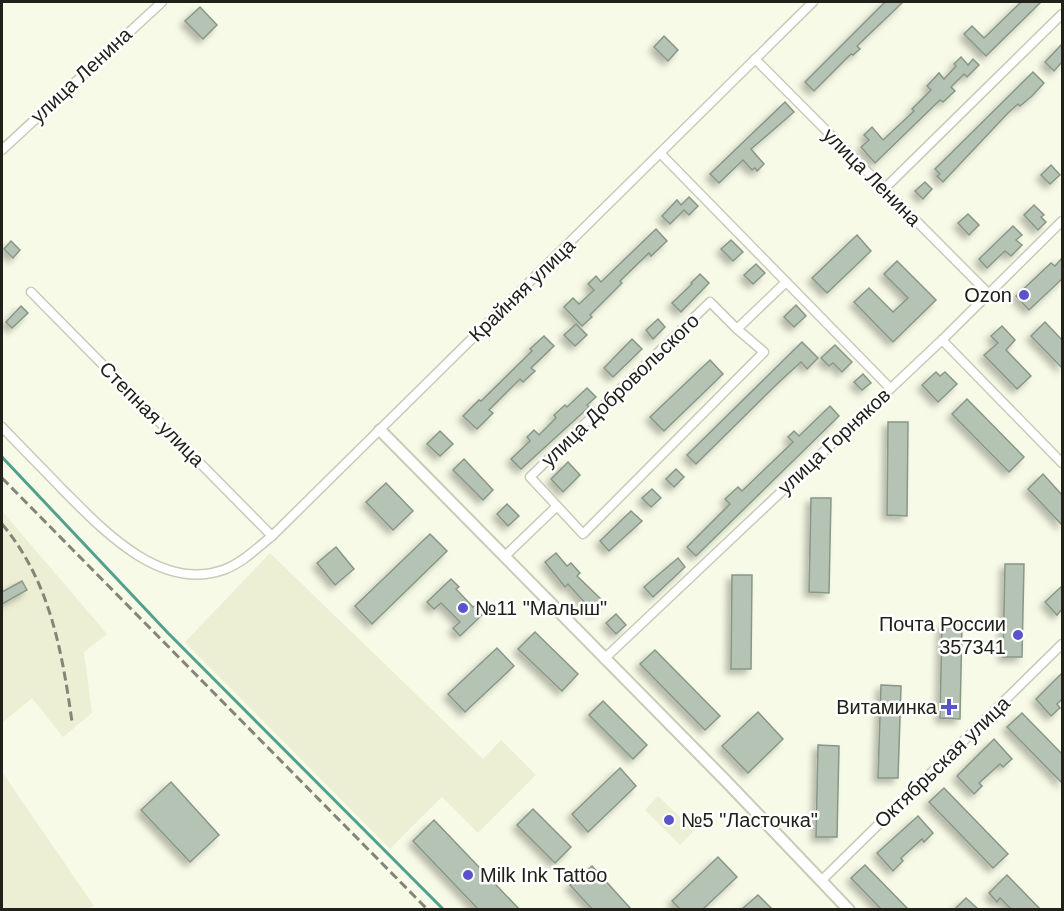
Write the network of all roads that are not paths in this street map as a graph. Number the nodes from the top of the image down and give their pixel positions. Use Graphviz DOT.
graph roads {
  1 [pos="162,2"];
  2 [pos="813,2"];
  3 [pos="1062,14"];
  4 [pos="755,59"];
  5 [pos="2,150"];
  6 [pos="661,154"];
  7 [pos="884,189"];
  8 [pos="1062,221"];
  9 [pos="786,282"];
  10 [pos="31,292"];
  11 [pos="989,294"];
  12 [pos="737,329"];
  13 [pos="942,340"];
  14 [pos="890,388"];
  15 [pos="2,427"];
  16 [pos="380,429"];
  17 [pos="1062,464"];
  18 [pos="557,506"];
  19 [pos="272,536"];
  20 [pos="505,556"];
  21 [pos="1062,644"];
  22 [pos="604,659"];
  23 [pos="821,881"];
  24 [pos="849,909"];
  1 -- 5 [label="street, улица Ленина"];
  2 -- 4 [label="street, Крайняя улица"];
  3 -- 7 [label="street"];
  4 -- 6 [label="street, Крайняя улица"];
  4 -- 7 [label="street, улица Ленина"];
  6 -- 9 [label="street"];
  6 -- 16 [label="street, Крайняя улица"];
  7 -- 11 [label="street, улица Ленина"];
  8 -- 11 [label="street, улица Горняков"];
  9 -- 12 [label="street"];
  9 -- 14 [label="street"];
  10 -- 19 [label="street, Степная улица"];
  11 -- 13 [label="street, улица Горняков"];
  12 -- 18 [label="street, улица Добровольского"];
  12 -- 18 [label="street, улица Добровольского"];
  13 -- 14 [label="street, улица Горняков"];
  13 -- 17 [label="street"];
  14 -- 22 [label="street, улица Горняков"];
  15 -- 19 [label="street, Крайняя улица"];
  16 -- 19 [label="street, Крайняя улица"];
  16 -- 20 [label="street"];
  18 -- 20 [label="street"];
  20 -- 22 [label="street"];
  21 -- 23 [label="street, Октябрьская улица"];
  22 -- 23 [label="street"];
  23 -- 24 [label="street"];
}
